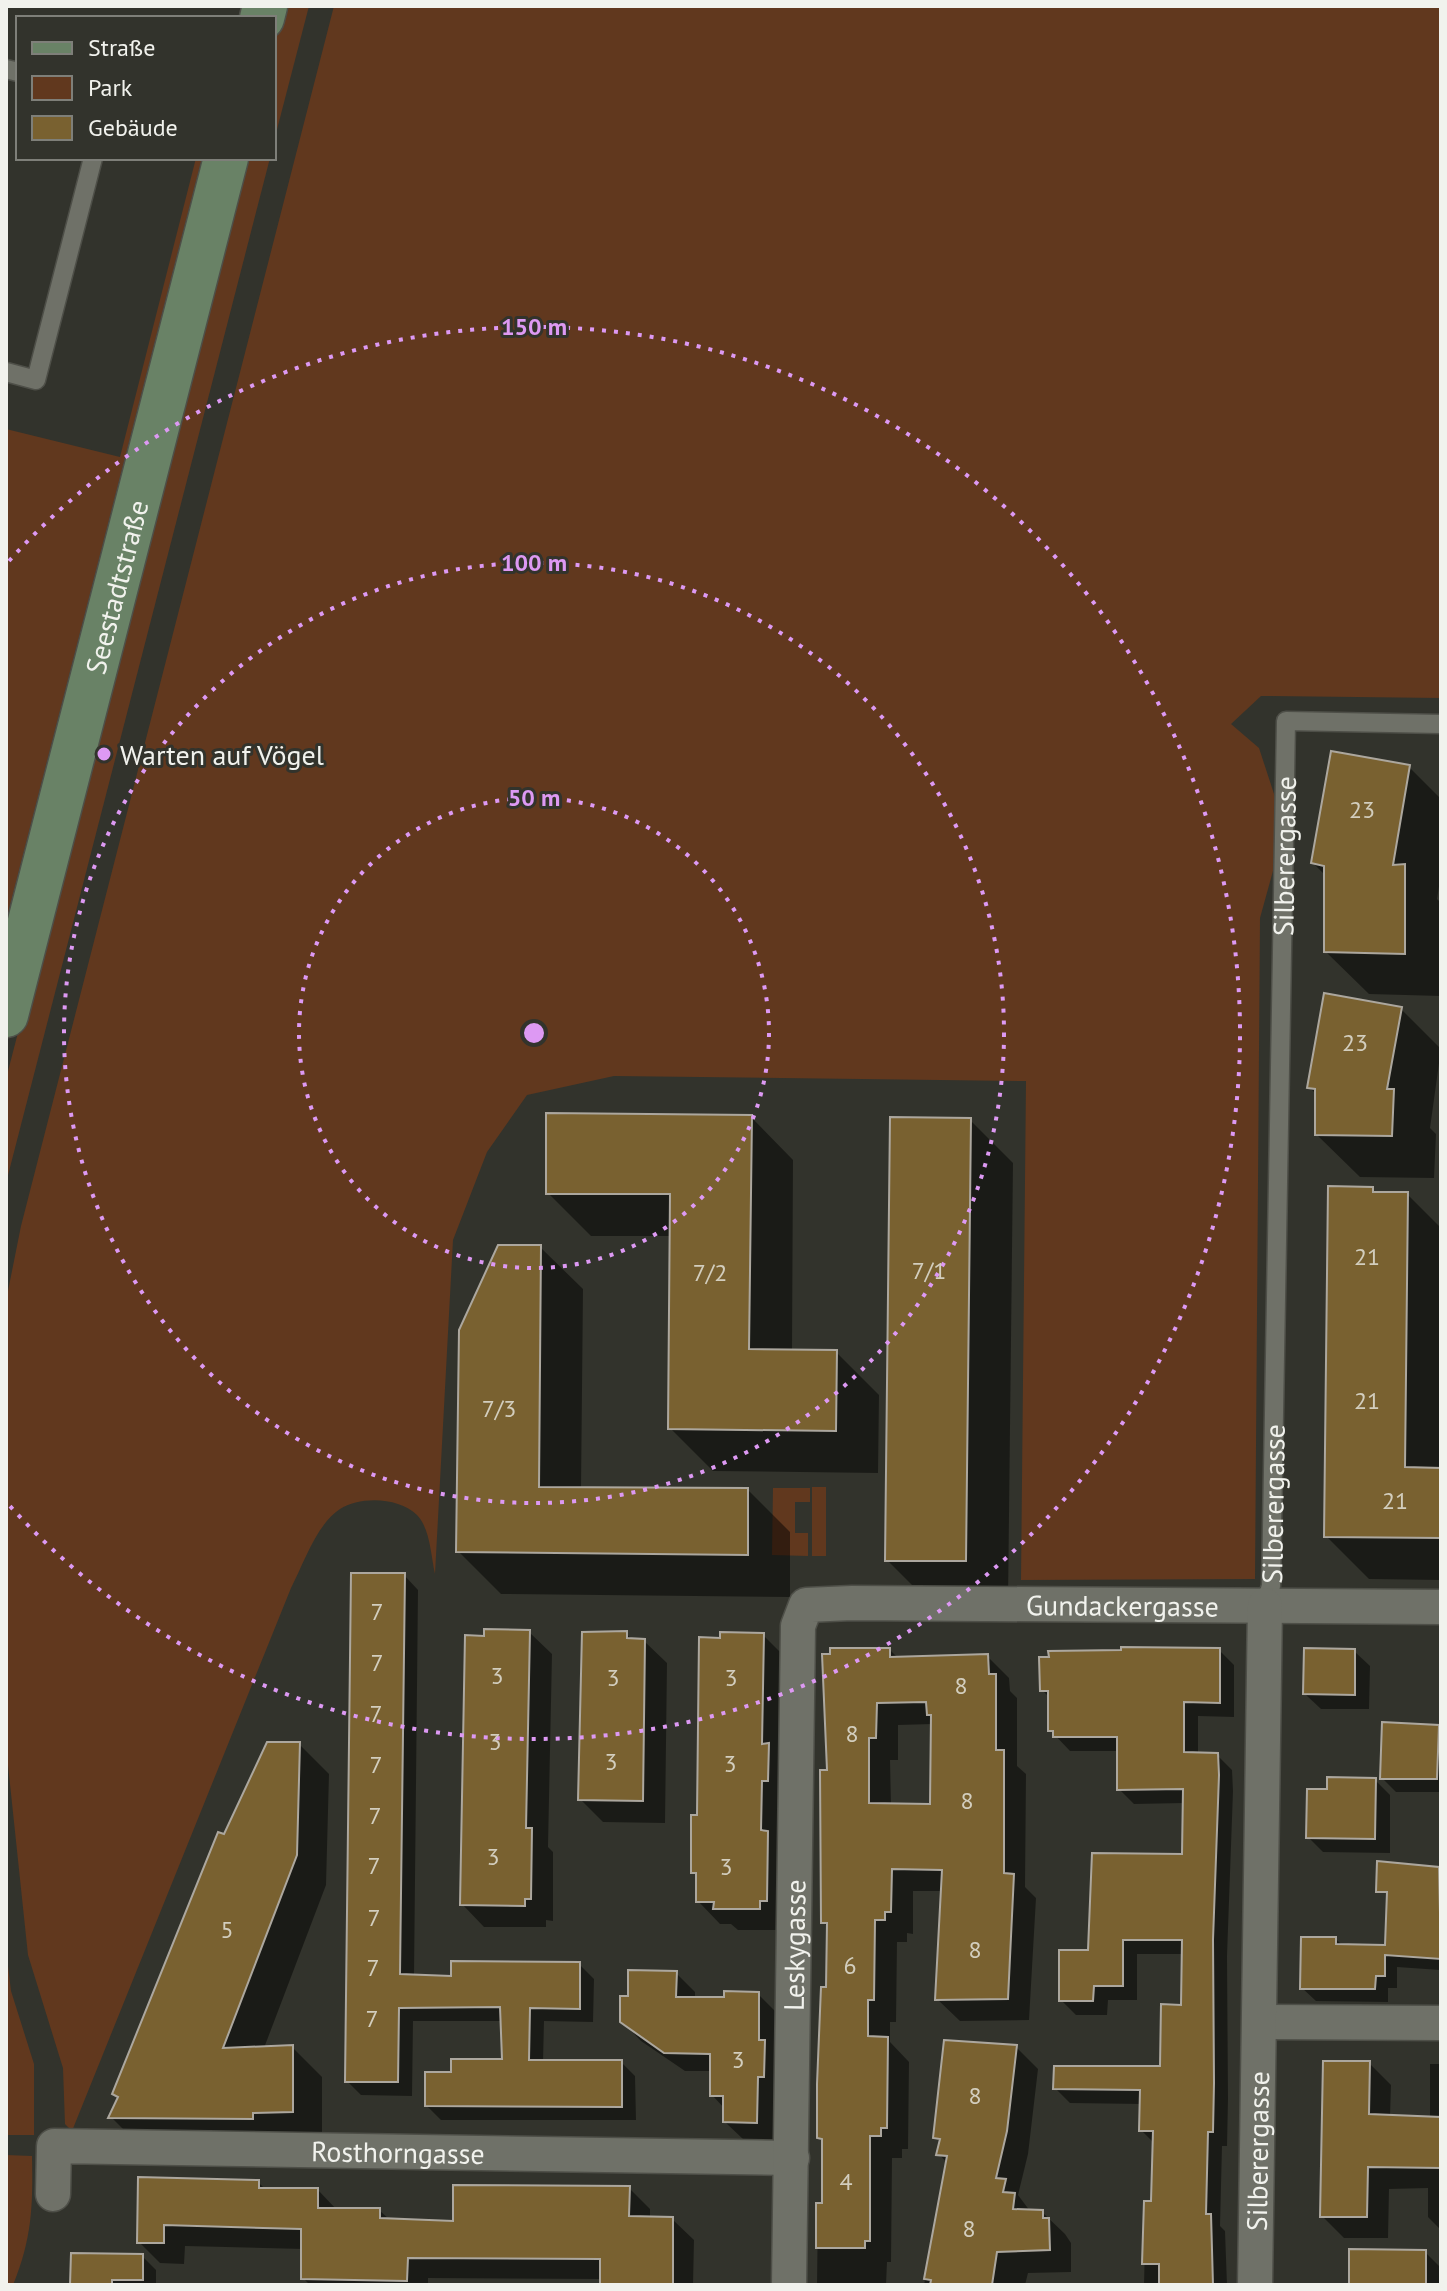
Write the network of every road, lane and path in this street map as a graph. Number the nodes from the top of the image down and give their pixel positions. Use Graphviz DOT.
graph roads {
  1 [pos="92,160"];
  2 [pos="225,160"];
  3 [pos="6,372"];
  4 [pos="1441,724"];
  5 [pos="6,1015"];
  6 [pos="806,1605"];
  7 [pos="1265,1605"];
  8 [pos="1441,1607"];
  9 [pos="1261,2022"];
  10 [pos="1441,2023"];
  11 [pos="792,2158"];
  12 [pos="53,2194"];
  13 [pos="789,2285"];
  14 [pos="1255,2285"];
  1 -- 3 [label="lane"];
  2 -- 5 [label="street, Seestadtstraße"];
  4 -- 7 [label="lane, Silberergasse"];
  6 -- 7 [label="street, Gundackergasse"];
  6 -- 11 [label="street, Leskygasse"];
  7 -- 8 [label="street, Gundackergasse"];
  7 -- 9 [label="street, Silberergasse"];
  9 -- 10 [label="street"];
  9 -- 14 [label="street, Silberergasse"];
  11 -- 12 [label="street, Rosthorngasse"];
  11 -- 13 [label="street, Leskygasse"];
}
